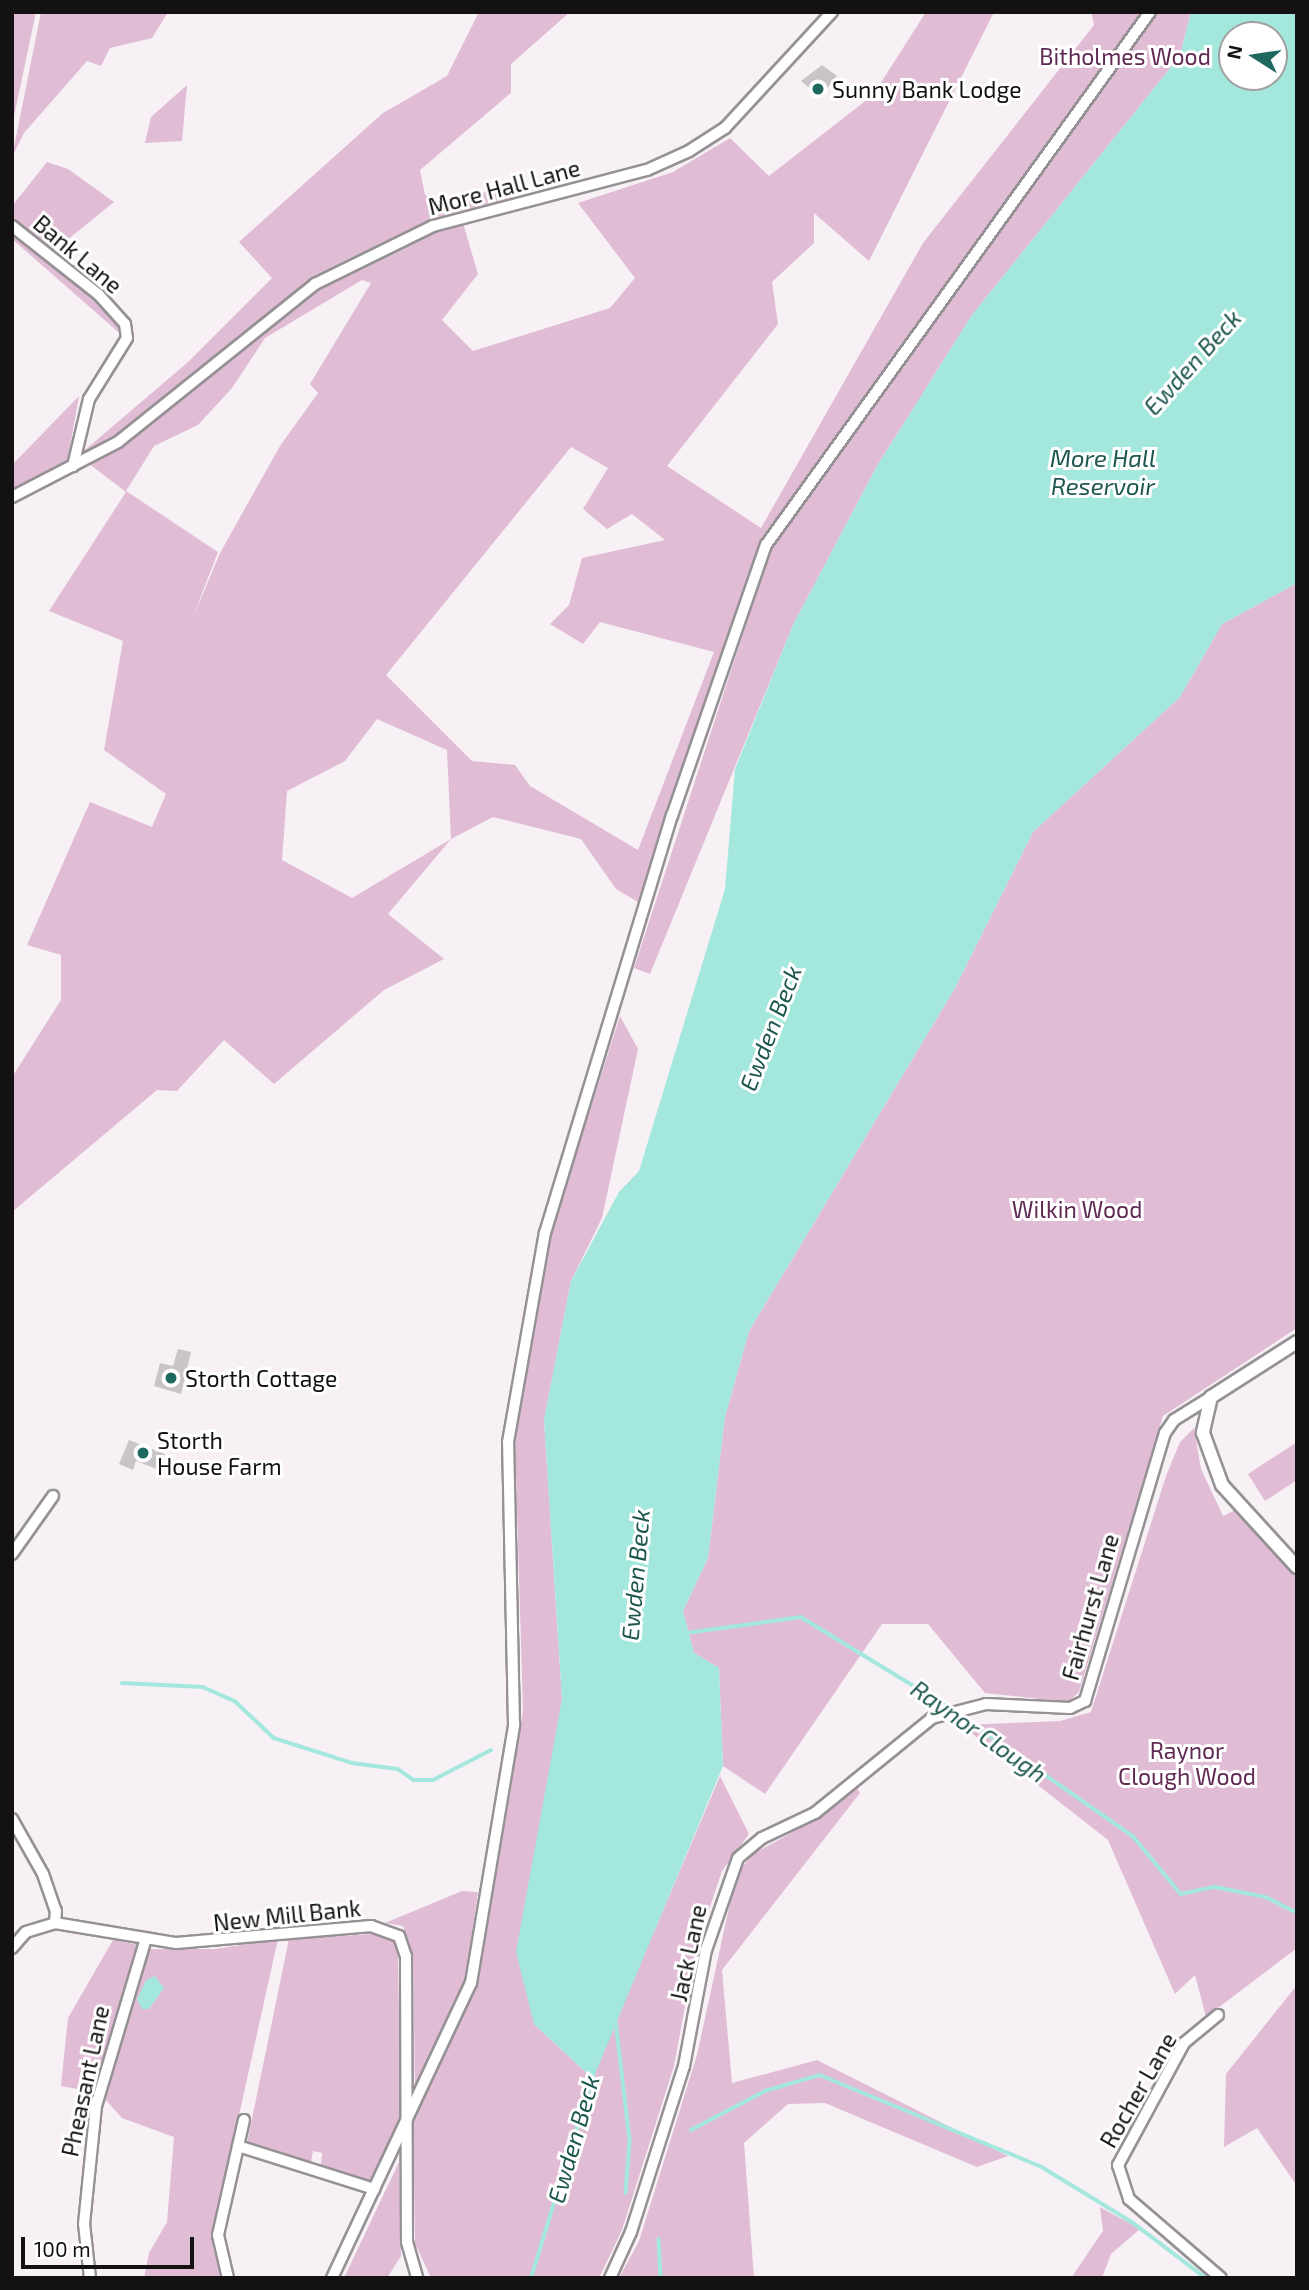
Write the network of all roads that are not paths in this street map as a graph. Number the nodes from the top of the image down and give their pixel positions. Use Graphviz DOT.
graph roads {
  1 [pos="832,12"];
  2 [pos="1150,12"];
  3 [pos="12,226"];
  4 [pos="72,466"];
  5 [pos="12,497"];
  6 [pos="1297,1342"];
  7 [pos="1211,1398"];
  8 [pos="53,1496"];
  9 [pos="12,1554"];
  10 [pos="1297,1567"];
  11 [pos="932,1718"];
  12 [pos="12,1819"];
  13 [pos="54,1923"];
  14 [pos="146,1938"];
  15 [pos="12,1948"];
  16 [pos="1217,2015"];
  17 [pos="244,2120"];
  18 [pos="407,2121"];
  19 [pos="238,2146"];
  20 [pos="374,2189"];
  21 [pos="90,2278"];
  22 [pos="228,2278"];
  23 [pos="332,2278"];
  24 [pos="417,2278"];
  25 [pos="610,2278"];
  26 [pos="1221,2278"];
  1 -- 4 [label="street, More Hall Lane"];
  2 -- 18 [label="street"];
  3 -- 4 [label="street, Bank Lane"];
  4 -- 5 [label="street, More Hall Lane"];
  6 -- 7 [label="street"];
  7 -- 10 [label="street"];
  7 -- 11 [label="street, Fairhurst Lane"];
  8 -- 9 [label="street"];
  11 -- 25 [label="street, Jack Lane"];
  12 -- 13 [label="street"];
  13 -- 14 [label="street, New Mill Bank"];
  13 -- 15 [label="street"];
  14 -- 18 [label="street, New Mill Bank"];
  14 -- 21 [label="street, Pheasant Lane"];
  16 -- 26 [label="street, Rocher Lane"];
  17 -- 19 [label="street"];
  18 -- 20 [label="street"];
  18 -- 24 [label="street, New Mill Bank"];
  19 -- 20 [label="street"];
  19 -- 22 [label="street"];
  20 -- 23 [label="street"];
}
